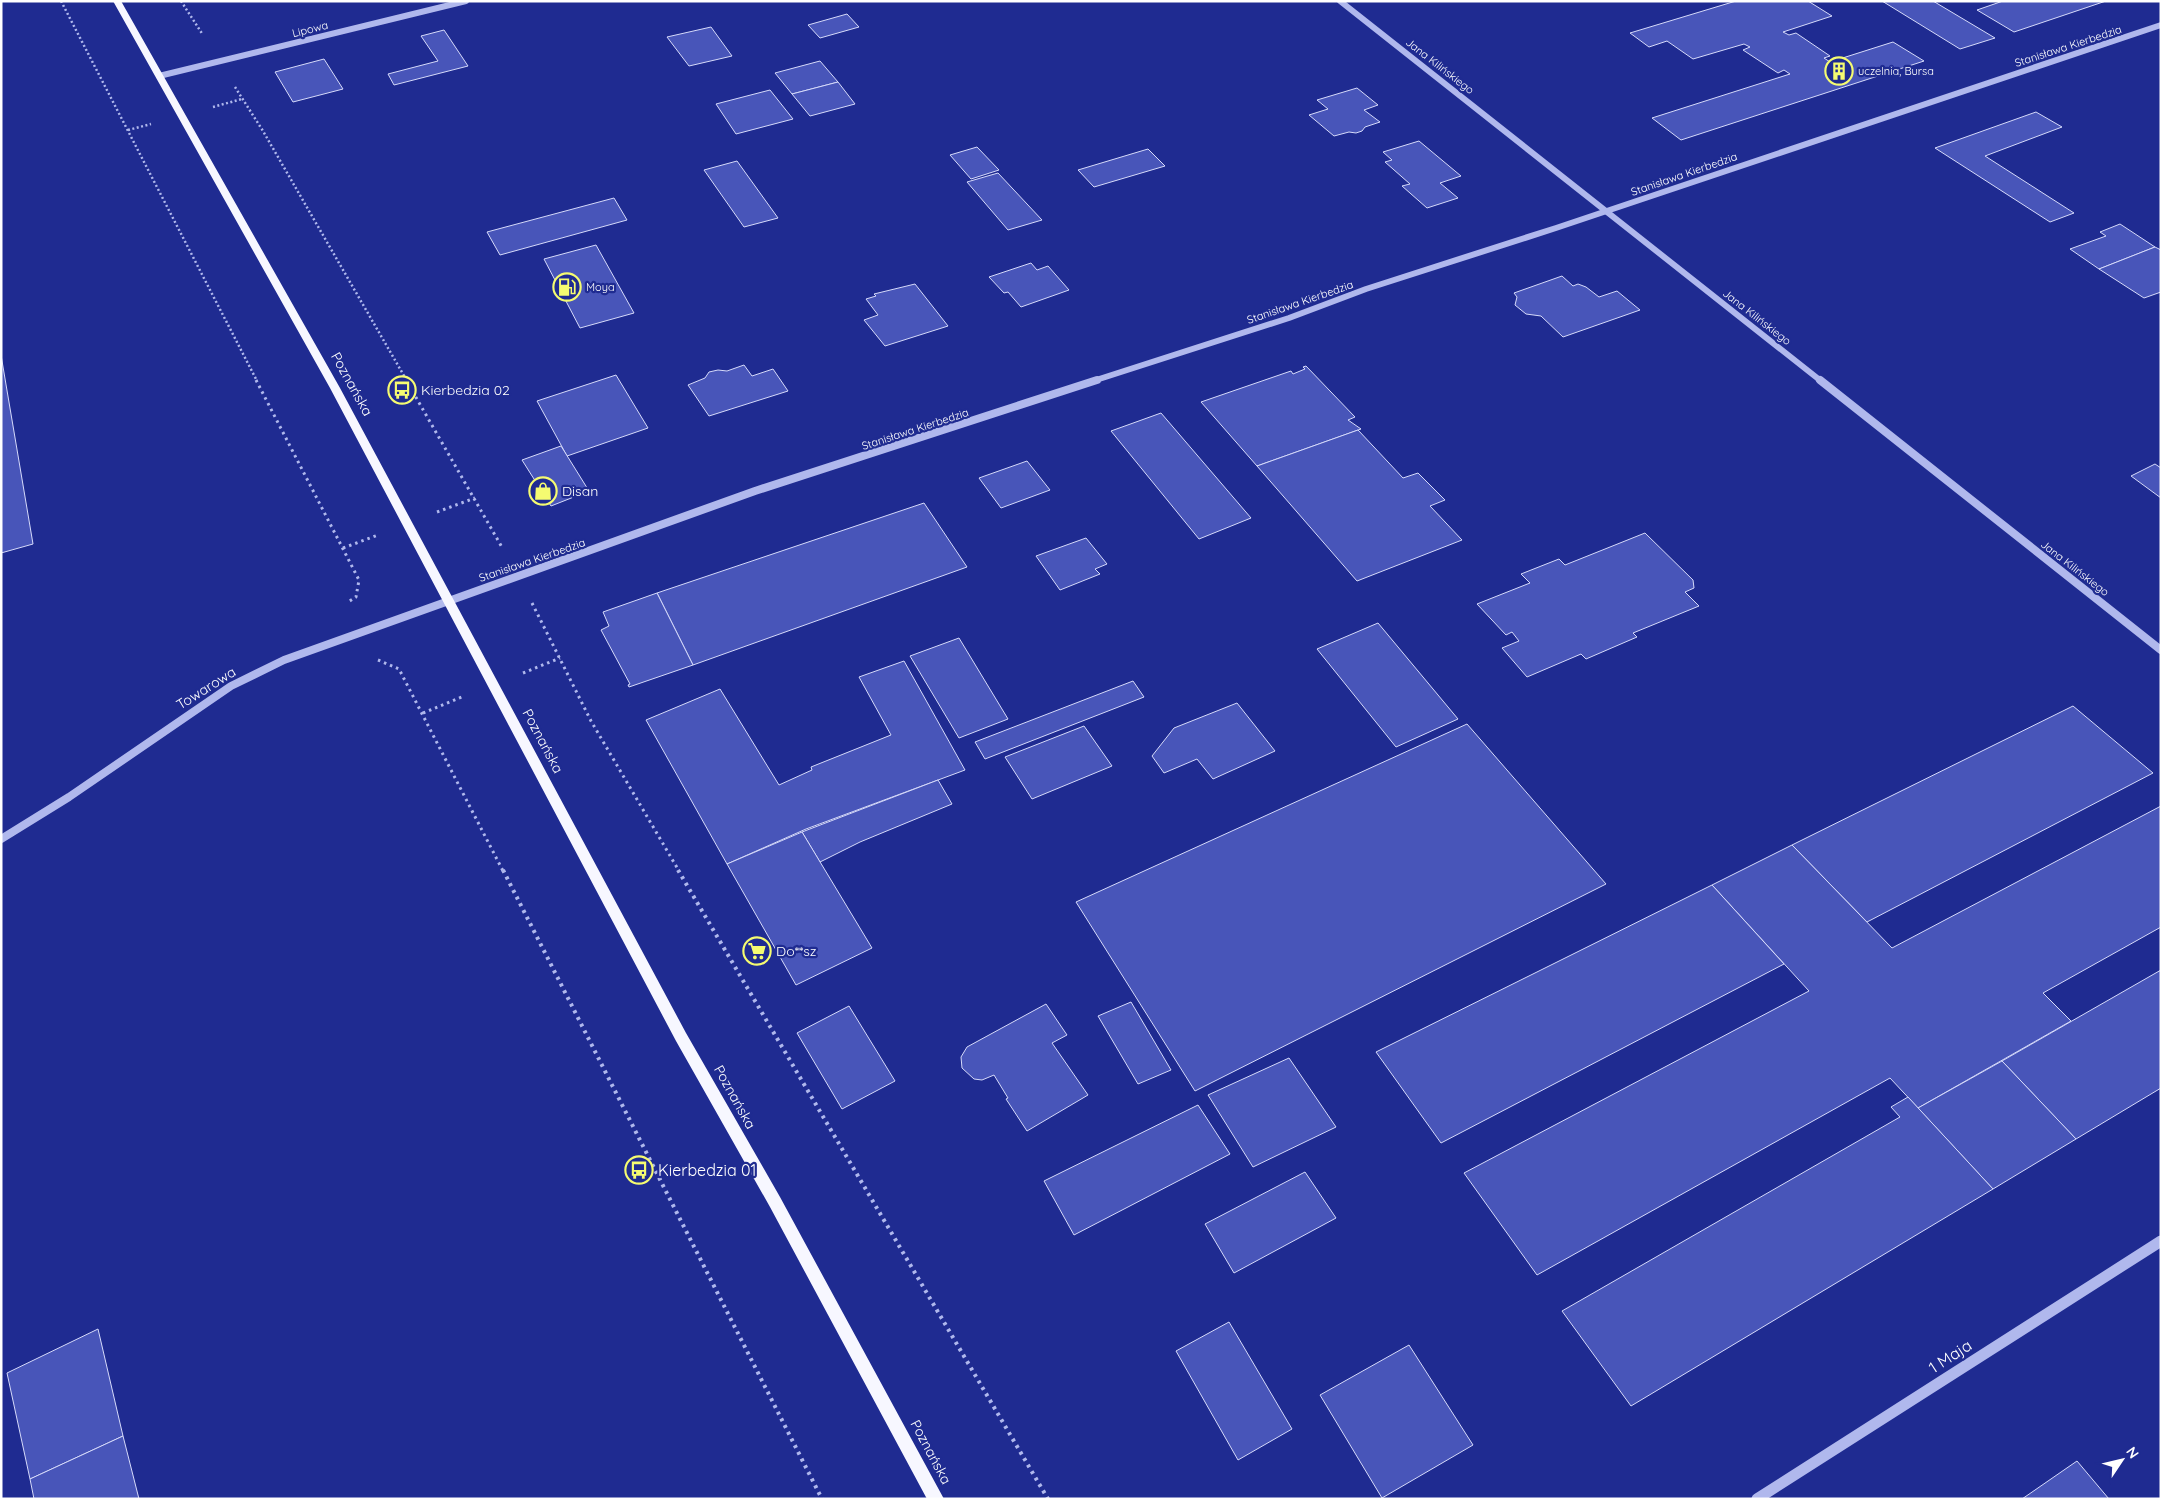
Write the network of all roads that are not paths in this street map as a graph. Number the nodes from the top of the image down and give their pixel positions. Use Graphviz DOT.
graph roads {
  1 [pos="117,1"];
  2 [pos="466,1"];
  3 [pos="1340,1"];
  4 [pos="2161,25"];
  5 [pos="159,76"];
  6 [pos="1606,212"];
  7 [pos="446,600"];
  8 [pos="2161,650"];
  9 [pos="1,839"];
  10 [pos="2161,1241"];
  11 [pos="936,1499"];
  12 [pos="1757,1499"];
  1 -- 5 [label="main road, Poznańska"];
  2 -- 5 [label="street, Lipowa"];
  3 -- 6 [label="street, Jana Kilińskiego"];
  4 -- 6 [label="street, Stanisława Kierbedzia"];
  5 -- 7 [label="main road, Poznańska"];
  6 -- 7 [label="street, Stanisława Kierbedzia"];
  6 -- 8 [label="street, Jana Kilińskiego"];
  7 -- 9 [label="street, Towarowa"];
  7 -- 11 [label="main road, Poznańska"];
  10 -- 12 [label="street, 1 Maja"];
}
